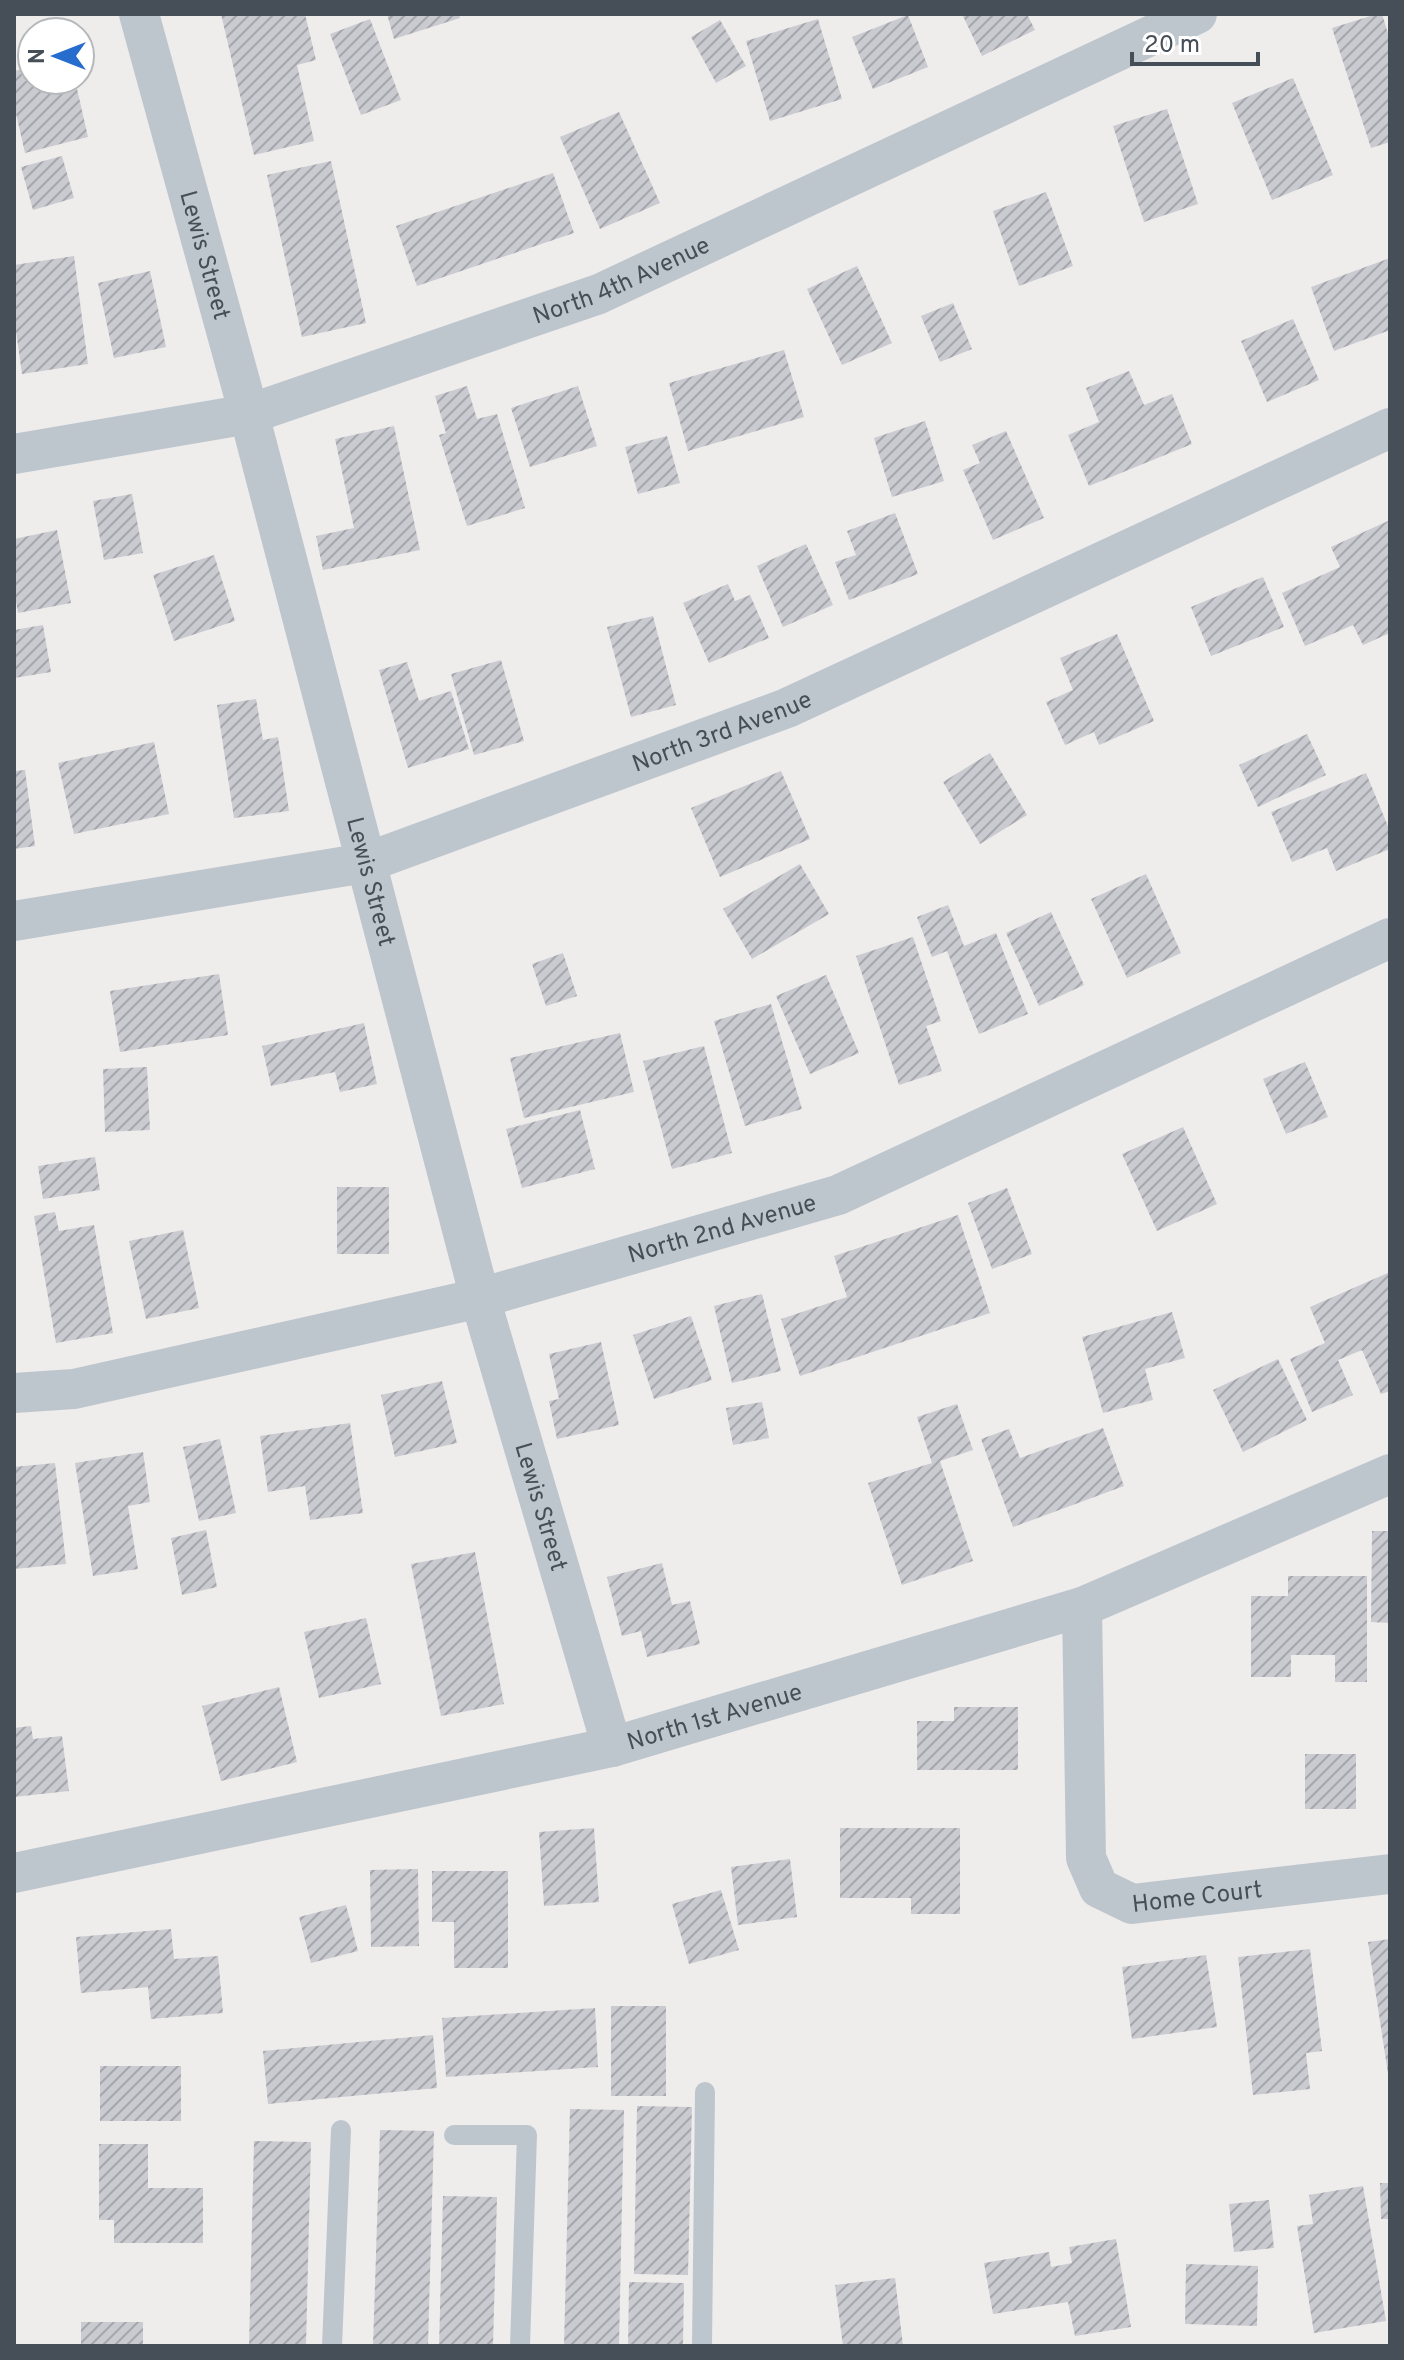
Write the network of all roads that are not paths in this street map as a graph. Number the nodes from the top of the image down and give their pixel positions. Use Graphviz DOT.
graph roads {
  1 [pos="139,14"];
  2 [pos="1197,14"];
  3 [pos="249,414"];
  4 [pos="1390,428"];
  5 [pos="14,454"];
  6 [pos="365,863"];
  7 [pos="14,921"];
  8 [pos="1390,938"];
  9 [pos="480,1298"];
  10 [pos="14,1393"];
  11 [pos="1390,1474"];
  12 [pos="1082,1607"];
  13 [pos="612,1747"];
  14 [pos="14,1873"];
  15 [pos="1390,1874"];
  16 [pos="705,2092"];
  17 [pos="341,2130"];
  18 [pos="454,2135"];
  19 [pos="332,2346"];
  20 [pos="520,2346"];
  21 [pos="702,2346"];
  1 -- 3 [label="street, Lewis Street"];
  2 -- 3 [label="street, North 4th Avenue"];
  3 -- 5 [label="street, North 4th Avenue"];
  3 -- 6 [label="street, Lewis Street"];
  4 -- 6 [label="street, North 3rd Avenue"];
  6 -- 7 [label="street, North 3rd Avenue"];
  6 -- 9 [label="street, Lewis Street"];
  8 -- 9 [label="street, North 2nd Avenue"];
  9 -- 10 [label="street, North 2nd Avenue"];
  9 -- 13 [label="street, Lewis Street"];
  11 -- 12 [label="street, North 1st Avenue"];
  12 -- 13 [label="street, North 1st Avenue"];
  12 -- 15 [label="street, Home Court"];
  13 -- 14 [label="street, North 1st Avenue"];
  16 -- 21 [label="lane"];
  17 -- 19 [label="lane"];
  18 -- 20 [label="lane"];
}
